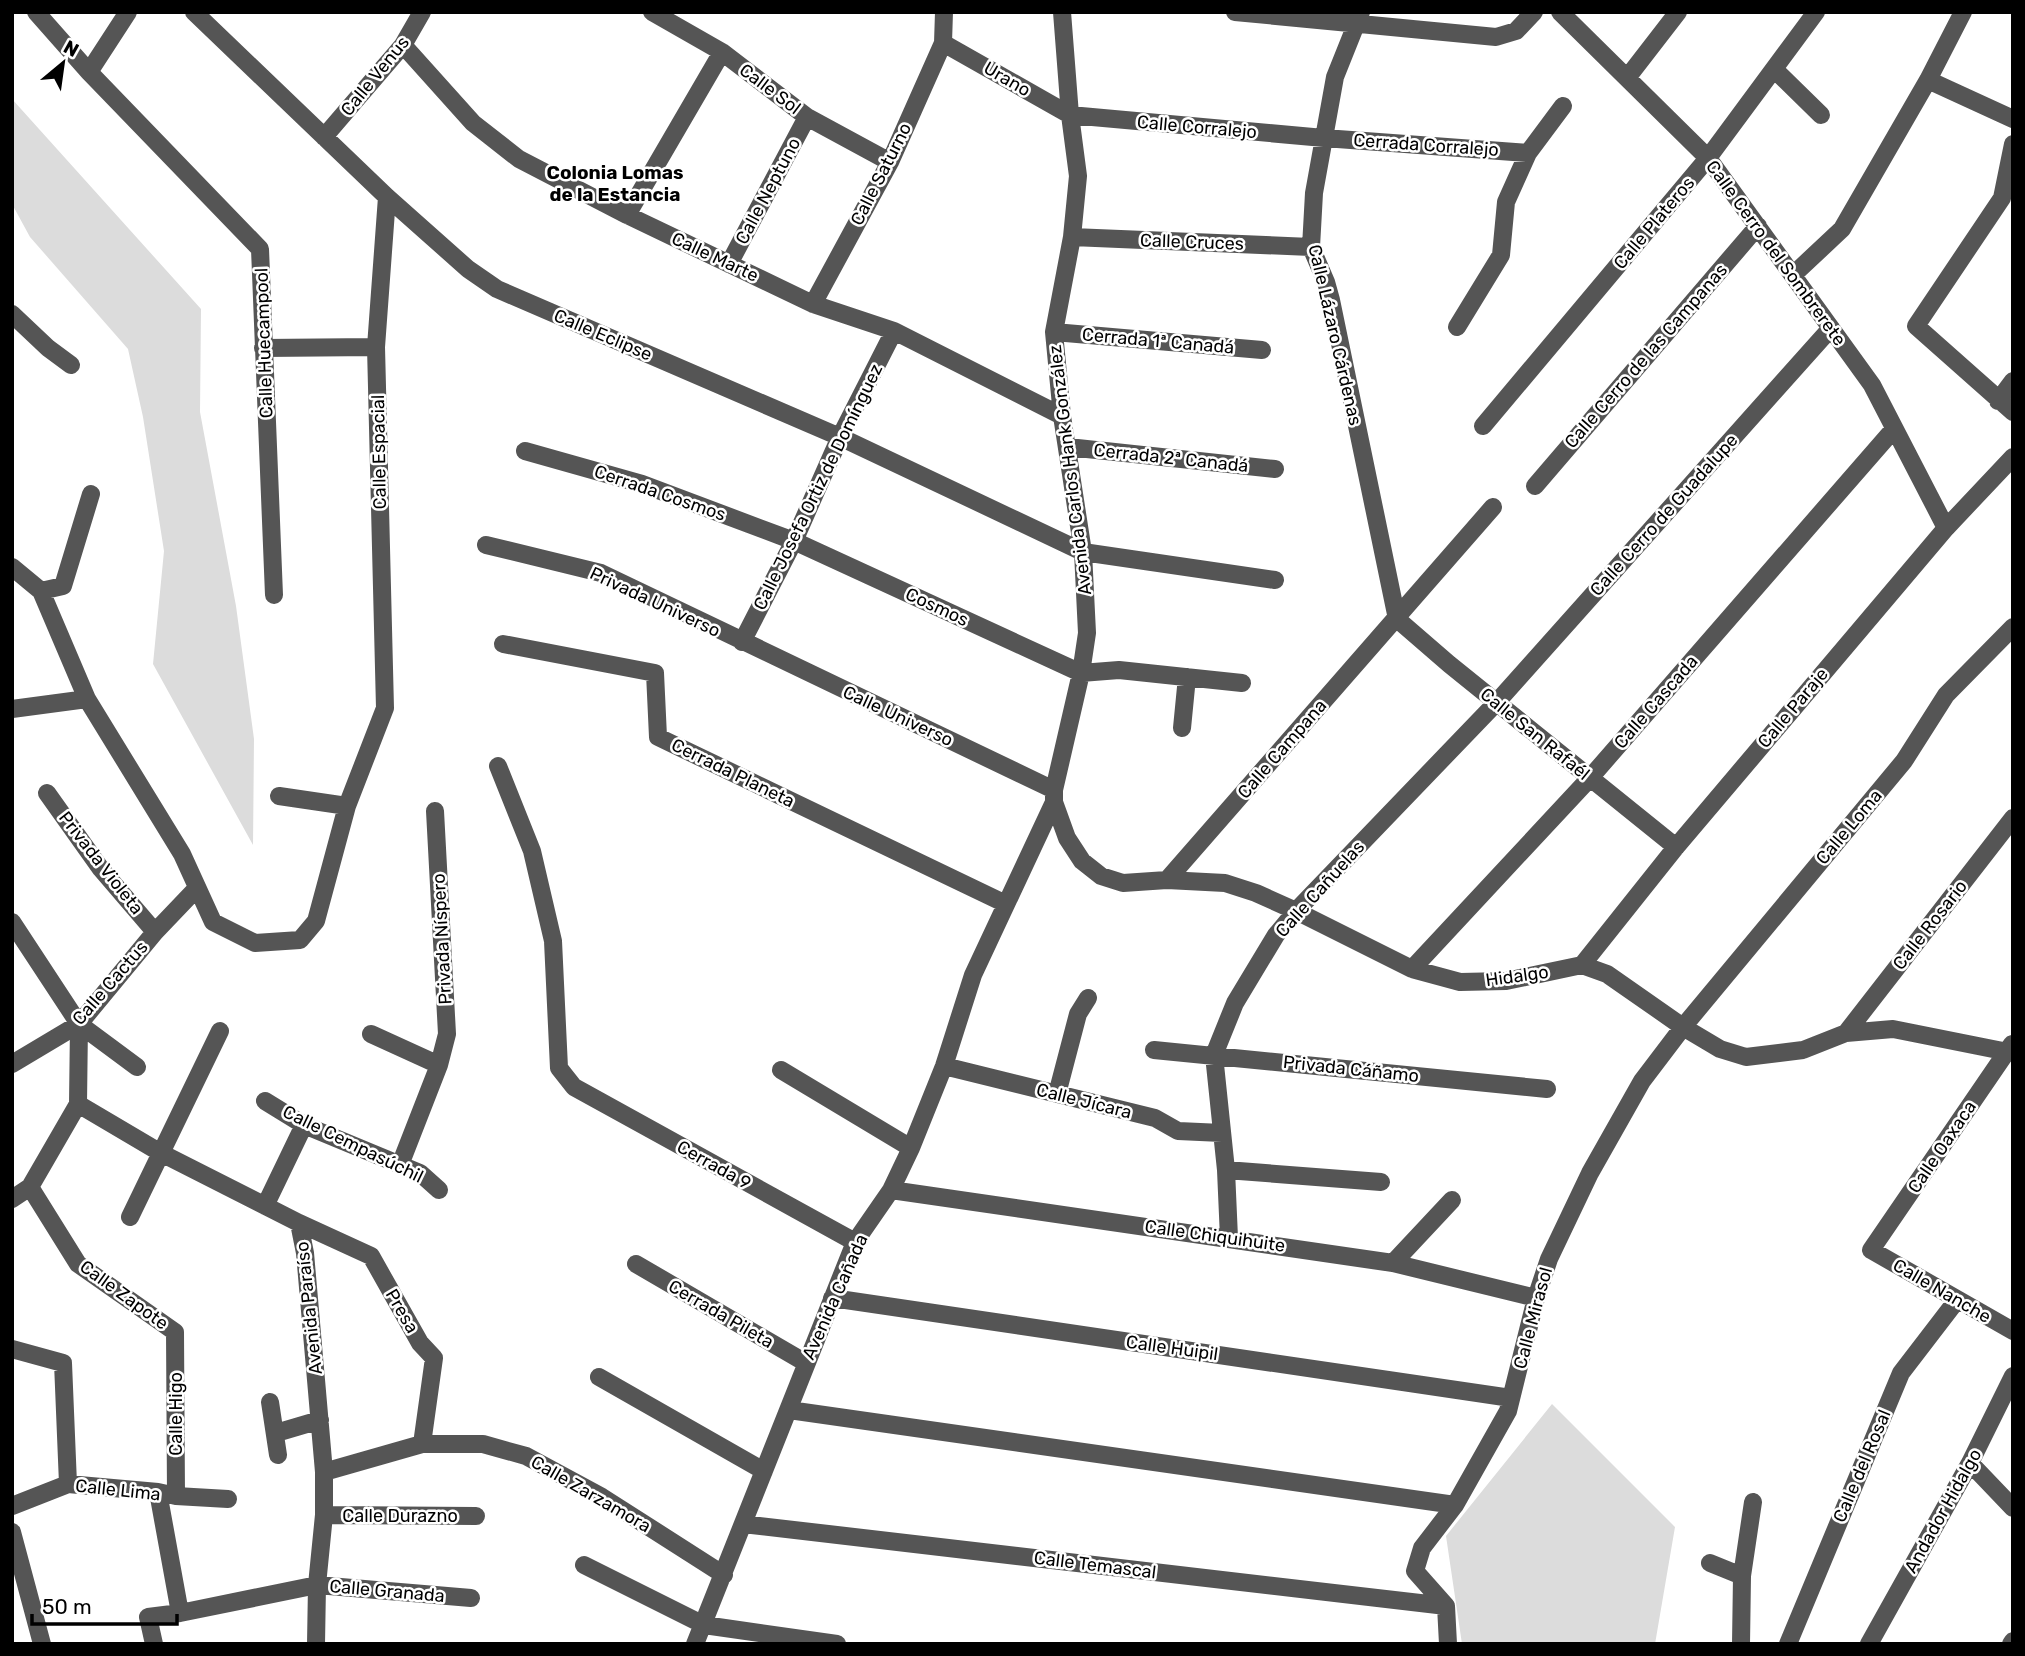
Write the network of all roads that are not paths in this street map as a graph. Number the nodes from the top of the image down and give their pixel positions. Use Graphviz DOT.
graph roads {
  1 [pos="36,12"];
  2 [pos="128,12"];
  3 [pos="194,12"];
  4 [pos="422,12"];
  5 [pos="652,12"];
  6 [pos="944,12"];
  7 [pos="1062,12"];
  8 [pos="1235,12"];
  9 [pos="1534,12"];
  10 [pos="1560,12"];
  11 [pos="1678,12"];
  12 [pos="1816,12"];
  13 [pos="1963,12"];
  14 [pos="1358,18"];
  15 [pos="943,43"];
  16 [pos="403,45"];
  17 [pos="722,52"];
  18 [pos="1774,69"];
  19 [pos="89,72"];
  20 [pos="1627,78"];
  21 [pos="1928,80"];
  22 [pos="1563,106"];
  23 [pos="1070,115"];
  24 [pos="1821,115"];
  25 [pos="807,117"];
  26 [pos="2013,119"];
  27 [pos="324,137"];
  28 [pos="1324,138"];
  29 [pos="2013,144"];
  30 [pos="1528,153"];
  31 [pos="1709,158"];
  32 [pos="890,162"];
  33 [pos="387,197"];
  34 [pos="626,215"];
  35 [pos="1758,226"];
  36 [pos="1072,237"];
  37 [pos="1311,247"];
  38 [pos="729,264"];
  39 [pos="1793,275"];
  40 [pos="813,304"];
  41 [pos="12,314"];
  42 [pos="1457,327"];
  43 [pos="1831,328"];
  44 [pos="894,331"];
  45 [pos="1054,332"];
  46 [pos="376,347"];
  47 [pos="263,348"];
  48 [pos="1262,350"];
  49 [pos="71,365"];
  50 [pos="2013,381"];
  51 [pos="2005,407"];
  52 [pos="1062,416"];
  53 [pos="1483,426"];
  54 [pos="1894,429"];
  55 [pos="840,438"];
  56 [pos="1068,447"];
  57 [pos="525,451"];
  58 [pos="2013,457"];
  59 [pos="1275,469"];
  60 [pos="1535,486"];
  61 [pos="91,494"];
  62 [pos="1493,507"];
  63 [pos="1946,528"];
  64 [pos="794,541"];
  65 [pos="486,545"];
  66 [pos="1083,552"];
  67 [pos="12,568"];
  68 [pos="1275,580"];
  69 [pos="41,591"];
  70 [pos="274,594"];
  71 [pos="1397,619"];
  72 [pos="2013,627"];
  73 [pos="741,642"];
  74 [pos="503,644"];
  75 [pos="1081,673"];
  76 [pos="1187,677"];
  77 [pos="1242,683"];
  78 [pos="87,699"];
  79 [pos="1497,702"];
  80 [pos="12,709"];
  81 [pos="1182,728"];
  82 [pos="498,766"];
  83 [pos="1589,779"];
  84 [pos="47,793"];
  85 [pos="279,796"];
  86 [pos="1054,796"];
  87 [pos="347,806"];
  88 [pos="435,811"];
  89 [pos="2013,818"];
  90 [pos="1676,847"];
  91 [pos="1167,880"];
  92 [pos="197,888"];
  93 [pos="1006,904"];
  94 [pos="1296,911"];
  95 [pos="12,922"];
  96 [pos="155,932"];
  97 [pos="1582,965"];
  98 [pos="1412,969"];
  99 [pos="1088,998"];
  100 [pos="79,1024"];
  101 [pos="1683,1027"];
  102 [pos="220,1031"];
  103 [pos="1846,1033"];
  104 [pos="371,1034"];
  105 [pos="1154,1050"];
  106 [pos="2011,1050"];
  107 [pos="1214,1055"];
  108 [pos="12,1064"];
  109 [pos="439,1065"];
  110 [pos="944,1066"];
  111 [pos="136,1067"];
  112 [pos="781,1070"];
  113 [pos="1547,1089"];
  114 [pos="1057,1094"];
  115 [pos="265,1101"];
  116 [pos="78,1104"];
  117 [pos="304,1125"];
  118 [pos="1222,1133"];
  119 [pos="911,1148"];
  120 [pos="161,1153"];
  121 [pos="400,1165"];
  122 [pos="1226,1170"];
  123 [pos="1381,1182"];
  124 [pos="30,1187"];
  125 [pos="439,1190"];
  126 [pos="891,1190"];
  127 [pos="12,1199"];
  128 [pos="1452,1200"];
  129 [pos="265,1206"];
  130 [pos="130,1217"];
  131 [pos="299,1223"];
  132 [pos="1229,1238"];
  133 [pos="855,1242"];
  134 [pos="1871,1250"];
  135 [pos="1393,1263"];
  136 [pos="636,1264"];
  137 [pos="832,1298"];
  138 [pos="1536,1298"];
  139 [pos="1957,1300"];
  140 [pos="2013,1331"];
  141 [pos="175,1332"];
  142 [pos="12,1349"];
  143 [pos="806,1363"];
  144 [pos="598,1377"];
  145 [pos="2010,1389"];
  146 [pos="1511,1398"];
  147 [pos="270,1402"];
  148 [pos="789,1410"];
  149 [pos="320,1420"];
  150 [pos="276,1433"];
  151 [pos="422,1444"];
  152 [pos="278,1455"];
  153 [pos="1970,1463"];
  154 [pos="764,1471"];
  155 [pos="324,1472"];
  156 [pos="68,1484"];
  157 [pos="158,1492"];
  158 [pos="176,1496"];
  159 [pos="228,1499"];
  160 [pos="1753,1502"];
  161 [pos="1455,1505"];
  162 [pos="12,1506"];
  163 [pos="2013,1507"];
  164 [pos="324,1515"];
  165 [pos="476,1516"];
  166 [pos="743,1524"];
  167 [pos="12,1532"];
  168 [pos="1710,1563"];
  169 [pos="584,1564"];
  170 [pos="724,1575"];
  171 [pos="1742,1576"];
  172 [pos="317,1585"];
  173 [pos="471,1598"];
  174 [pos="1446,1606"];
  175 [pos="180,1613"];
  176 [pos="704,1625"];
  177 [pos="42,1644"];
  178 [pos="154,1644"];
  179 [pos="316,1644"];
  180 [pos="695,1644"];
  181 [pos="837,1644"];
  182 [pos="1448,1644"];
  183 [pos="1741,1644"];
  184 [pos="1788,1644"];
  185 [pos="1869,1644"];
  1 -- 19 [label="street, Calle Huecampool"];
  2 -- 19 [label="street"];
  3 -- 27 [label="street, Calle Eclipse"];
  4 -- 16 [label="street, Calle Venus"];
  5 -- 17 [label="street, Calle Sol"];
  6 -- 15 [label="street"];
  7 -- 23 [label="street, Avenida Carlos Hank González"];
  8 -- 14 [label="street"];
  9 -- 14 [label="street"];
  10 -- 20 [label="street, Calle Cerro del Sombrerete"];
  11 -- 20 [label="street"];
  12 -- 18 [label="street, Calle Plateros"];
  13 -- 21 [label="street"];
  14 -- 28 [label="street, Calle Lázaro Cárdenas"];
  15 -- 23 [label="street, Urano"];
  15 -- 32 [label="street, Calle Saturno"];
  16 -- 27 [label="street, Calle Venus"];
  16 -- 34 [label="street, Calle Marte"];
  17 -- 25 [label="street, Calle Sol"];
  17 -- 34 [label="street"];
  18 -- 24 [label="street"];
  18 -- 31 [label="street, Calle Plateros"];
  19 -- 47 [label="street, Calle Huecampool"];
  20 -- 31 [label="street, Calle Cerro del Sombrerete"];
  21 -- 26 [label="street"];
  21 -- 39 [label="street"];
  22 -- 30 [label="street"];
  23 -- 28 [label="street, Calle Corralejo"];
  23 -- 36 [label="street, Avenida Carlos Hank González"];
  25 -- 32 [label="street, Calle Sol"];
  25 -- 38 [label="street, Calle Neptuno"];
  27 -- 33 [label="street, Calle Eclipse"];
  28 -- 30 [label="street, Cerrada Corralejo"];
  28 -- 37 [label="street, Calle Lázaro Cárdenas"];
  29 -- 51 [label="street"];
  30 -- 42 [label="street"];
  31 -- 35 [label="street, Calle Cerro del Sombrerete"];
  31 -- 53 [label="street, Calle Plateros"];
  32 -- 40 [label="street, Calle Saturno"];
  33 -- 46 [label="street, Calle Espacial"];
  33 -- 55 [label="street, Calle Eclipse"];
  34 -- 38 [label="street, Calle Marte"];
  35 -- 39 [label="street, Calle Cerro del Sombrerete"];
  35 -- 60 [label="street, Calle Cerro de las Campanas"];
  36 -- 37 [label="street, Calle Cruces"];
  36 -- 45 [label="street, Avenida Carlos Hank González"];
  37 -- 71 [label="street, Calle Lázaro Cárdenas"];
  38 -- 40 [label="street, Calle Marte"];
  39 -- 43 [label="street, Calle Cerro del Sombrerete"];
  40 -- 44 [label="street, Calle Marte"];
  41 -- 49 [label="street"];
  43 -- 54 [label="street, Calle Cerro del Sombrerete"];
  43 -- 79 [label="street, Calle Cerro de Guadalupe"];
  44 -- 52 [label="street, Calle Marte"];
  44 -- 55 [label="street, Calle Josefa Ortiz de Domínguez"];
  45 -- 48 [label="street, Cerrada 1ª Canadá"];
  45 -- 52 [label="street, Avenida Carlos Hank González"];
  46 -- 47 [label="street"];
  46 -- 87 [label="street, Calle Espacial"];
  47 -- 70 [label="street, Calle Huecampool"];
  50 -- 51 [label="street"];
  52 -- 56 [label="street, Avenida Carlos Hank González"];
  54 -- 63 [label="street, Calle Cerro del Sombrerete"];
  54 -- 83 [label="street, Calle Cascada"];
  55 -- 64 [label="street, Calle Josefa Ortiz de Domínguez"];
  55 -- 66 [label="street, Calle Eclipse"];
  56 -- 59 [label="street, Cerrada 2ª Canadá"];
  56 -- 66 [label="street, Avenida Carlos Hank González"];
  57 -- 64 [label="street, Cerrada Cosmos"];
  58 -- 63 [label="street, Calle Paraje"];
  61 -- 69 [label="street"];
  62 -- 71 [label="street"];
  63 -- 90 [label="street, Calle Paraje"];
  64 -- 73 [label="street, Calle Josefa Ortiz de Domínguez"];
  64 -- 75 [label="street, Cosmos"];
  65 -- 73 [label="street, Privada Universo"];
  66 -- 68 [label="street, Calle Eclipse"];
  66 -- 75 [label="street, Avenida Carlos Hank González"];
  67 -- 69 [label="street"];
  69 -- 78 [label="street"];
  71 -- 79 [label="street, Calle San Rafaél"];
  71 -- 91 [label="street, Calle Campana"];
  72 -- 101 [label="street, Calle Loma"];
  73 -- 86 [label="street, Calle Universo"];
  74 -- 93 [label="street, Cerrada Planeta"];
  75 -- 76 [label="street"];
  75 -- 86 [label="street, Avenida Carlos Hank González"];
  76 -- 77 [label="street"];
  76 -- 81 [label="street"];
  78 -- 80 [label="street"];
  78 -- 92 [label="street"];
  79 -- 83 [label="street, Calle San Rafaél"];
  79 -- 94 [label="street, Calle Cañuelas"];
  82 -- 133 [label="street, Cerrada 9"];
  83 -- 90 [label="street, Calle San Rafaél"];
  83 -- 98 [label="street, Calle Cascada"];
  84 -- 96 [label="street, Privada Violeta"];
  85 -- 87 [label="street"];
  86 -- 91 [label="street, Hidalgo"];
  86 -- 93 [label="street, Avenida Cañada"];
  87 -- 92 [label="street"];
  88 -- 109 [label="street, Privada Níspero"];
  89 -- 103 [label="street, Calle Rosario"];
  90 -- 97 [label="street, Calle Paraje"];
  91 -- 94 [label="street, Hidalgo"];
  92 -- 96 [label="street, Calle Cactus"];
  93 -- 110 [label="street, Avenida Cañada"];
  94 -- 98 [label="street, Hidalgo"];
  94 -- 107 [label="street, Calle Cañuelas"];
  95 -- 100 [label="street"];
  96 -- 100 [label="street, Calle Cactus"];
  97 -- 98 [label="street, Hidalgo"];
  97 -- 101 [label="street"];
  99 -- 114 [label="street"];
  100 -- 108 [label="street, Calle Cactus"];
  100 -- 111 [label="street"];
  100 -- 116 [label="street"];
  101 -- 103 [label="street"];
  101 -- 138 [label="street, Calle Mirasol"];
  102 -- 120 [label="street"];
  103 -- 106 [label="street"];
  104 -- 109 [label="street"];
  105 -- 107 [label="street, Privada Cáñamo"];
  106 -- 134 [label="street, Calle Oaxaca"];
  107 -- 113 [label="street, Privada Cáñamo"];
  107 -- 118 [label="street, Calle Cañuelas"];
  109 -- 121 [label="street, Privada Níspero"];
  110 -- 114 [label="street, Calle Jícara"];
  110 -- 119 [label="street, Avenida Cañada"];
  112 -- 119 [label="street"];
  114 -- 118 [label="street, Calle Jícara"];
  115 -- 117 [label="street, Calle Cempasúchil"];
  116 -- 120 [label="street, Avenida Paraíso"];
  116 -- 124 [label="street"];
  117 -- 121 [label="street, Calle Cempasúchil"];
  117 -- 129 [label="street"];
  118 -- 122 [label="street, Calle Cañuelas"];
  119 -- 126 [label="street, Avenida Cañada"];
  120 -- 129 [label="street, Avenida Paraíso"];
  120 -- 130 [label="street"];
  121 -- 125 [label="street, Calle Cempasúchil"];
  122 -- 123 [label="street"];
  122 -- 132 [label="street, Calle Cañuelas"];
  124 -- 127 [label="street"];
  124 -- 141 [label="street, Calle Zapote"];
  126 -- 132 [label="street, Calle Chiquihuite"];
  126 -- 133 [label="street, Avenida Cañada"];
  128 -- 135 [label="street"];
  129 -- 131 [label="street, Avenida Paraíso"];
  131 -- 149 [label="street, Avenida Paraíso"];
  131 -- 151 [label="street, Presa"];
  132 -- 135 [label="street, Calle Chiquihuite"];
  133 -- 137 [label="street, Avenida Cañada"];
  134 -- 139 [label="street, Calle Nanche"];
  135 -- 138 [label="street, Calle Chiquihuite"];
  136 -- 143 [label="street, Cerrada Pileta"];
  137 -- 143 [label="street, Avenida Cañada"];
  137 -- 146 [label="street, Calle Huipil"];
  138 -- 146 [label="street, Calle Mirasol"];
  139 -- 140 [label="street, Calle Nanche"];
  139 -- 184 [label="street, Calle del Rosal"];
  141 -- 158 [label="street, Calle Higo"];
  142 -- 156 [label="street"];
  143 -- 148 [label="street, Avenida Cañada"];
  144 -- 154 [label="street"];
  145 -- 153 [label="street, Andador Hidalgo"];
  146 -- 161 [label="street, Calle Mirasol"];
  147 -- 150 [label="street"];
  148 -- 154 [label="street, Avenida Cañada"];
  148 -- 161 [label="street"];
  149 -- 150 [label="street"];
  149 -- 155 [label="street, Avenida Paraíso"];
  150 -- 152 [label="street"];
  151 -- 155 [label="street, Calle Zarzamora"];
  151 -- 170 [label="street, Calle Zarzamora"];
  153 -- 163 [label="street"];
  153 -- 185 [label="street, Andador Hidalgo"];
  154 -- 166 [label="street, Avenida Cañada"];
  155 -- 164 [label="street, Avenida Paraíso"];
  156 -- 157 [label="street, Calle Lima"];
  156 -- 162 [label="street, Calle Lima"];
  157 -- 158 [label="street, Calle Lima"];
  157 -- 175 [label="street"];
  158 -- 159 [label="street, Calle Lima"];
  160 -- 171 [label="street"];
  161 -- 174 [label="street, Calle Mirasol"];
  164 -- 165 [label="street, Calle Durazno"];
  164 -- 172 [label="street, Avenida Paraíso"];
  166 -- 170 [label="street, Avenida Cañada"];
  166 -- 174 [label="street, Calle Temascal"];
  167 -- 177 [label="street"];
  168 -- 171 [label="street"];
  169 -- 176 [label="street"];
  170 -- 176 [label="street, Avenida Cañada"];
  171 -- 183 [label="street"];
  172 -- 173 [label="street, Calle Granada"];
  172 -- 175 [label="street, Calle Granada"];
  172 -- 179 [label="street, Avenida Paraíso"];
  174 -- 182 [label="street"];
  175 -- 178 [label="street, Calle Granada"];
  176 -- 180 [label="street, Avenida Cañada"];
  176 -- 181 [label="street"];
}
